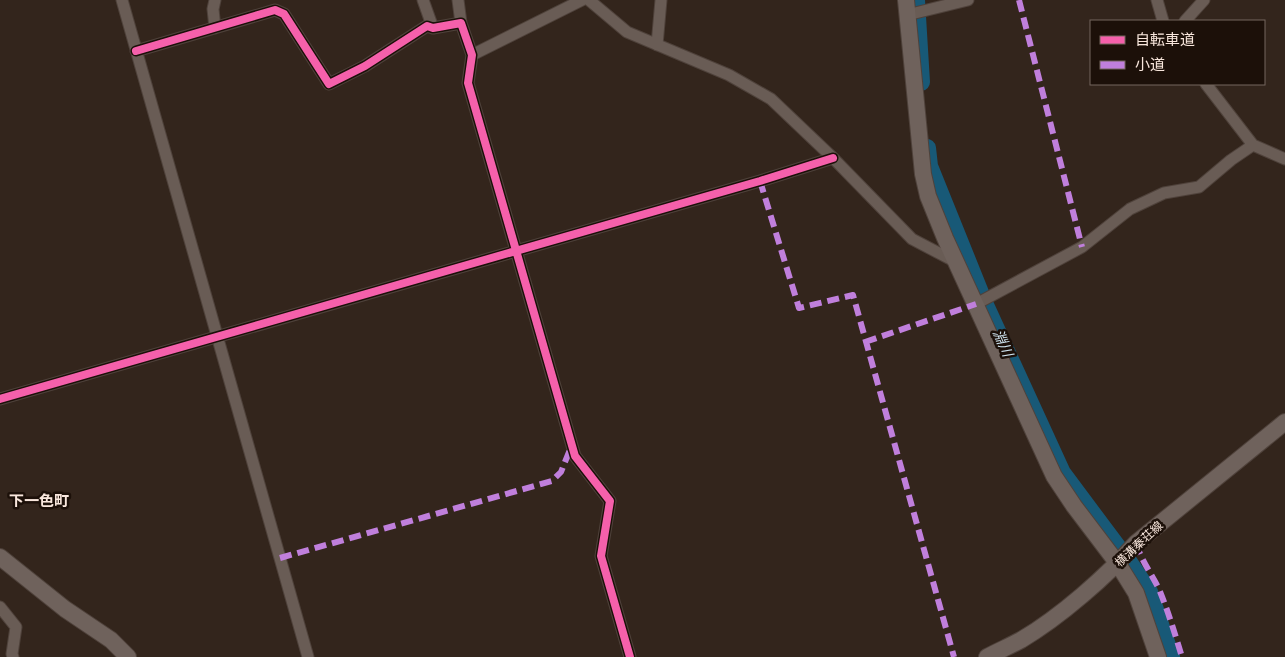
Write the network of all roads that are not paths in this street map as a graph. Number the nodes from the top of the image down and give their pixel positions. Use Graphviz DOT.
graph roads {
  1 [pos="122,0"];
  2 [pos="215,0"];
  3 [pos="423,0"];
  4 [pos="458,0"];
  5 [pos="582,0"];
  6 [pos="589,0"];
  7 [pos="661,0"];
  8 [pos="968,0"];
  9 [pos="1157,0"];
  10 [pos="1204,0"];
  11 [pos="906,8"];
  12 [pos="1162,20"];
  13 [pos="1186,20"];
  14 [pos="461,23"];
  15 [pos="215,28"];
  16 [pos="433,28"];
  17 [pos="657,45"];
  18 [pos="136,51"];
  19 [pos="472,55"];
  20 [pos="1207,85"];
  21 [pos="1253,146"];
  22 [pos="833,158"];
  23 [pos="1285,159"];
  24 [pos="516,250"];
  25 [pos="956,262"];
  26 [pos="976,304"];
  27 [pos="217,336"];
  28 [pos="0,399"];
  29 [pos="1285,422"];
  30 [pos="0,557"];
  31 [pos="1118,564"];
  32 [pos="0,607"];
  33 [pos="305,656"];
  34 [pos="13,657"];
  35 [pos="128,657"];
  36 [pos="630,657"];
  37 [pos="987,657"];
  38 [pos="1158,657"];
  1 -- 18 [label="street"];
  2 -- 15 [label="street"];
  3 -- 16 [label="street"];
  4 -- 14 [label="street"];
  5 -- 19 [label="street"];
  6 -- 17 [label="street"];
  7 -- 17 [label="street"];
  8 -- 11 [label="street"];
  9 -- 12 [label="street"];
  10 -- 13 [label="street"];
  11 -- 25 [label="street"];
  14 -- 16 [label="street"];
  14 -- 19 [label="street"];
  15 -- 16 [label="street"];
  15 -- 18 [label="street"];
  17 -- 22 [label="street"];
  18 -- 27 [label="street"];
  19 -- 24 [label="street"];
  20 -- 21 [label="street"];
  21 -- 23 [label="street"];
  21 -- 26 [label="street"];
  22 -- 24 [label="street"];
  22 -- 25 [label="street"];
  24 -- 27 [label="street"];
  24 -- 36 [label="street"];
  25 -- 26 [label="street"];
  26 -- 31 [label="street"];
  27 -- 28 [label="street"];
  27 -- 33 [label="street"];
  29 -- 31 [label="street, 横溝秦荘線"];
  30 -- 35 [label="street"];
  31 -- 37 [label="street, 横溝秦荘線"];
  31 -- 38 [label="street"];
  32 -- 34 [label="street"];
}
